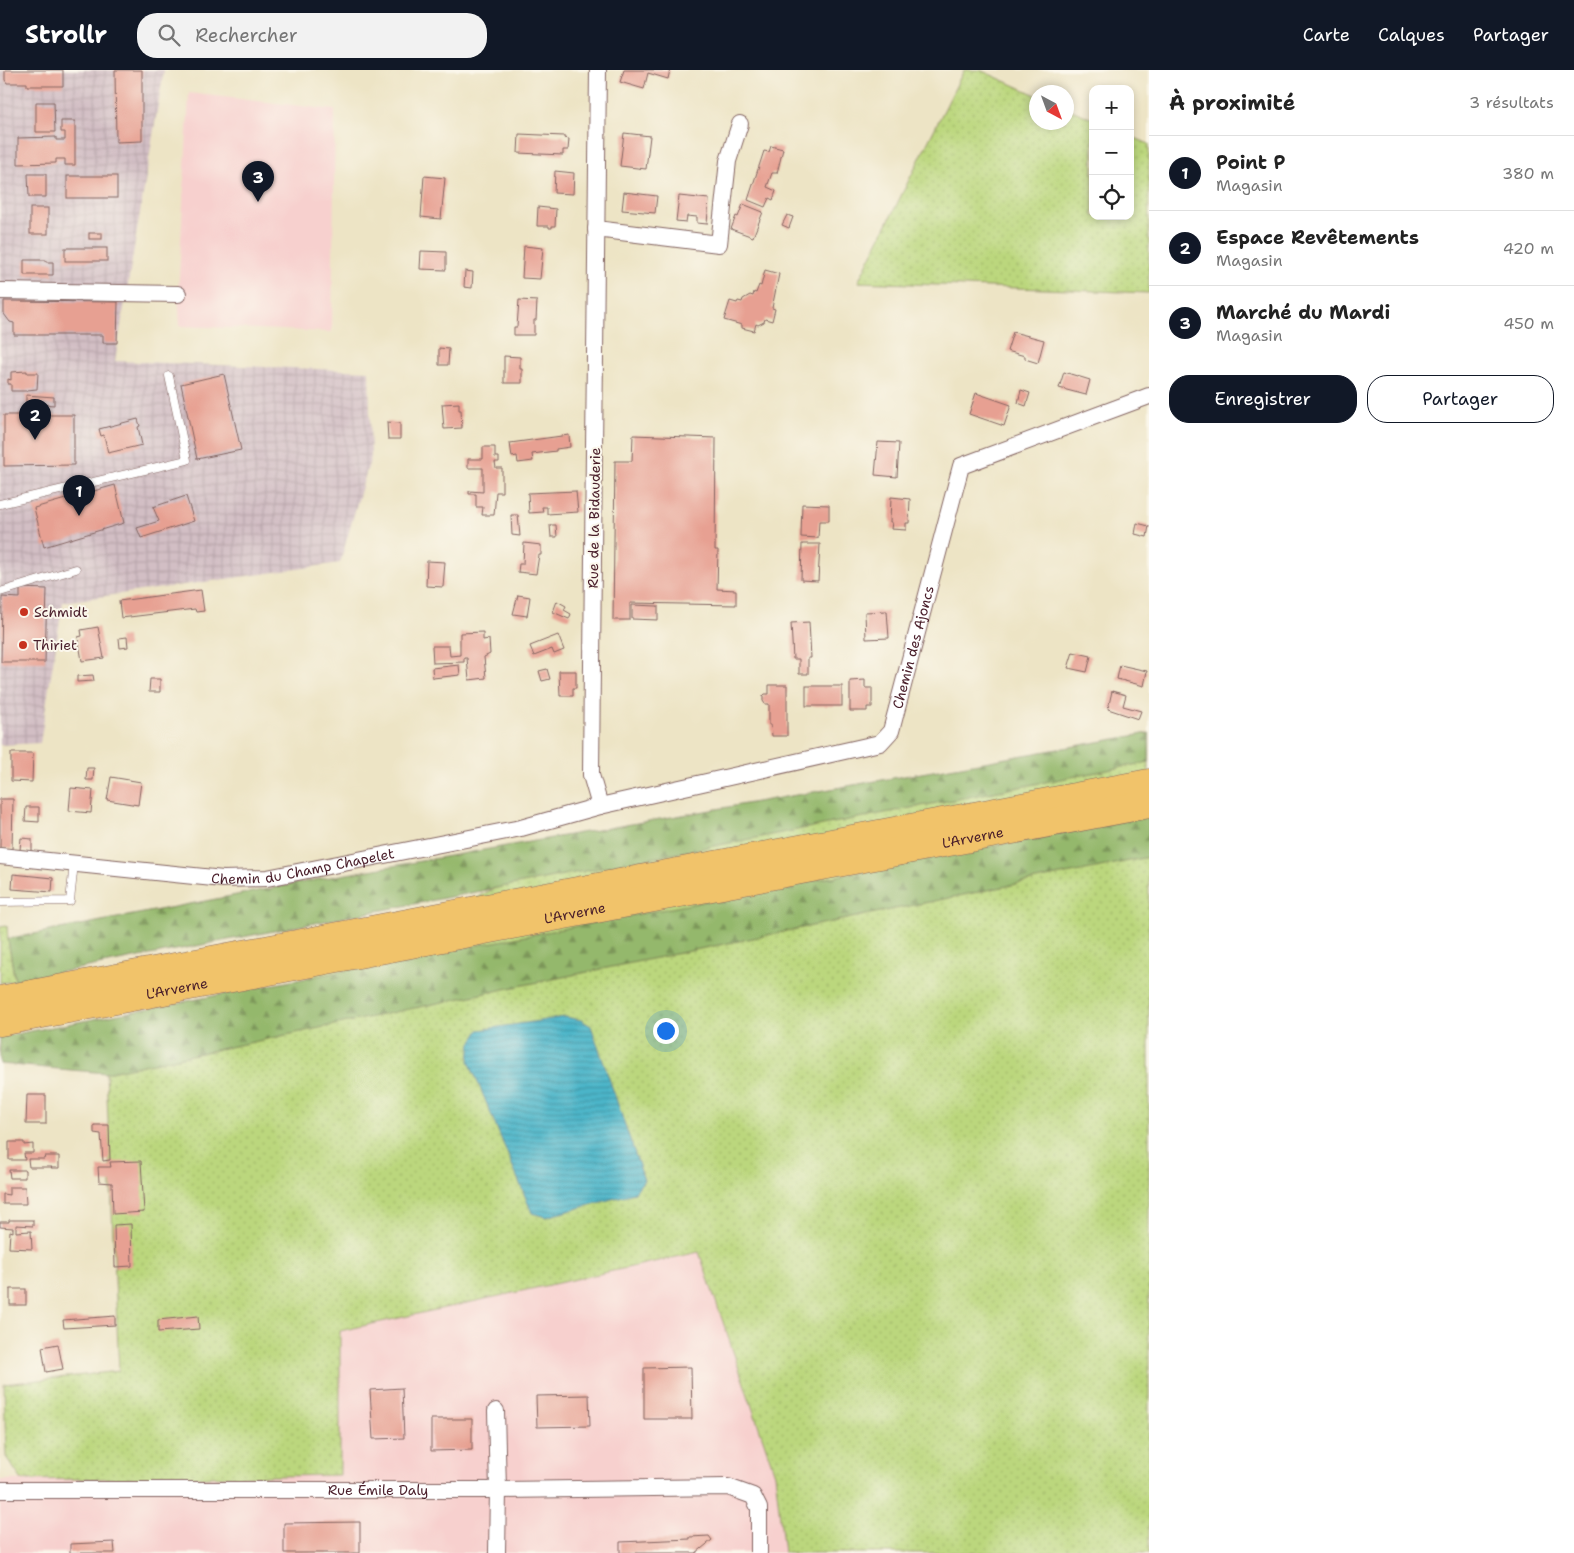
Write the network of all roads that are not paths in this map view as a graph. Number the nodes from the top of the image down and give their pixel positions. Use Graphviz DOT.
graph roads {
  1 [pos="598,70"];
  2 [pos="740,124"];
  3 [pos="596,229"];
  4 [pos="0,291"];
  5 [pos="178,294"];
  6 [pos="169,376"];
  7 [pos="1149,396"];
  8 [pos="0,504"];
  9 [pos="76,569"];
  10 [pos="0,592"];
  11 [pos="1149,783"];
  12 [pos="1149,804"];
  13 [pos="600,806"];
  14 [pos="0,856"];
  15 [pos="74,863"];
  16 [pos="0,902"];
  17 [pos="0,1000"];
  18 [pos="0,1022"];
  19 [pos="496,1411"];
  20 [pos="0,1490"];
  21 [pos="498,1490"];
  22 [pos="497,1553"];
  23 [pos="759,1553"];
  1 -- 3 [label="street, Rue de la Bidauderie"];
  2 -- 3 [label="street"];
  3 -- 13 [label="street, Rue de la Bidauderie"];
  4 -- 5 [label="street"];
  6 -- 8 [label="lane"];
  7 -- 13 [label="street, Chemin des Ajoncs"];
  9 -- 10 [label="lane"];
  11 -- 17 [label="highway, L'Arverne"];
  12 -- 18 [label="highway, L'Arverne"];
  13 -- 15 [label="street, Chemin du Champ Chapelet"];
  14 -- 15 [label="street, Chemin du Champ Chapelet"];
  15 -- 16 [label="lane"];
  19 -- 21 [label="street"];
  20 -- 21 [label="street, Rue Émile Daly"];
  21 -- 22 [label="street"];
  21 -- 23 [label="street, Rue Émile Daly"];
}
